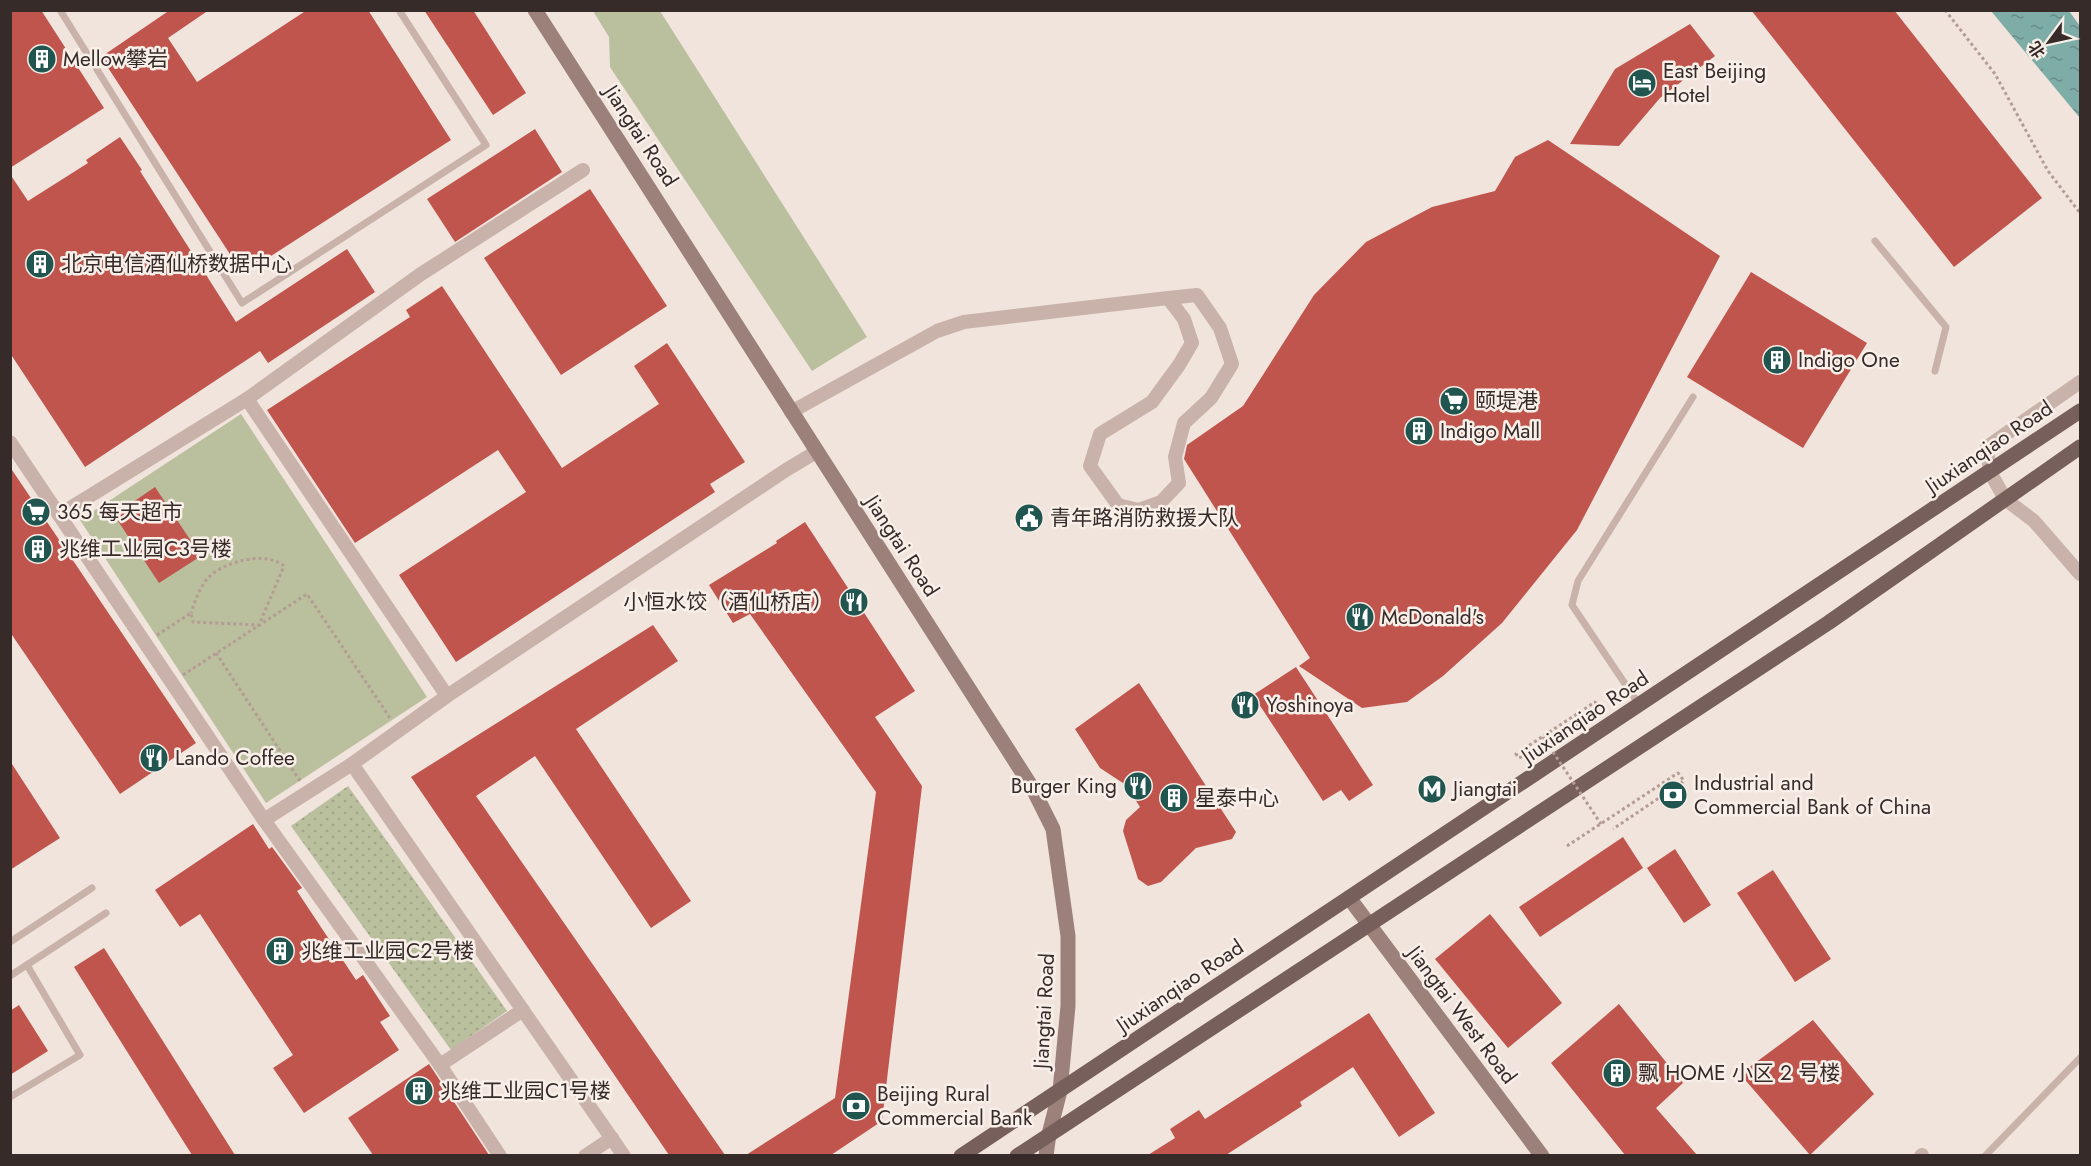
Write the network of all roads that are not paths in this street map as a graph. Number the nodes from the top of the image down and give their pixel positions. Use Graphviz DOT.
graph roads {
  1 [pos="60,10"];
  2 [pos="399,10"];
  3 [pos="535,10"];
  4 [pos="583,170"];
  5 [pos="1875,241"];
  6 [pos="1168,298"];
  7 [pos="1935,371"];
  8 [pos="2080,382"];
  9 [pos="1693,397"];
  10 [pos="247,399"];
  11 [pos="2080,411"];
  12 [pos="790,412"];
  13 [pos="10,442"];
  14 [pos="2080,447"];
  15 [pos="816,452"];
  16 [pos="1990,472"];
  17 [pos="2005,499"];
  18 [pos="59,515"];
  19 [pos="2080,573"];
  20 [pos="447,696"];
  21 [pos="1640,706"];
  22 [pos="352,764"];
  23 [pos="264,820"];
  24 [pos="92,888"];
  25 [pos="1350,899"];
  26 [pos="106,913"];
  27 [pos="1367,924"];
  28 [pos="10,942"];
  29 [pos="27,965"];
  30 [pos="10,976"];
  31 [pos="524,1010"];
  32 [pos="2080,1058"];
  33 [pos="440,1065"];
  34 [pos="1060,1091"];
  35 [pos="10,1097"];
  36 [pos="1049,1134"];
  37 [pos="612,1138"];
  38 [pos="500,1155"];
  39 [pos="585,1155"];
  40 [pos="624,1155"];
  41 [pos="962,1155"];
  42 [pos="1017,1155"];
  43 [pos="1046,1155"];
  44 [pos="1542,1155"];
  45 [pos="1985,1155"];
  1 -- 2 [label="lane"];
  3 -- 12 [label="main road, Jiangtai Road"];
  4 -- 10 [label="street"];
  5 -- 7 [label="lane"];
  6 -- 6 [label="street"];
  6 -- 12 [label="street"];
  8 -- 16 [label="street"];
  9 -- 21 [label="lane"];
  10 -- 18 [label="street"];
  10 -- 20 [label="street"];
  11 -- 16 [label="main road, Jiuxianqiao Road"];
  12 -- 15 [label="main road, Jiangtai Road"];
  13 -- 18 [label="street"];
  14 -- 17 [label="main road"];
  15 -- 20 [label="street"];
  15 -- 34 [label="main road, Jiangtai Road"];
  16 -- 17 [label="street"];
  16 -- 21 [label="main road, Jiuxianqiao Road"];
  17 -- 19 [label="street"];
  17 -- 27 [label="main road"];
  18 -- 23 [label="street"];
  20 -- 22 [label="street"];
  21 -- 25 [label="main road, Jiuxianqiao Road"];
  22 -- 23 [label="street"];
  22 -- 31 [label="street"];
  23 -- 33 [label="street"];
  24 -- 28 [label="lane"];
  25 -- 27 [label="main road, Jiangtai West Road"];
  25 -- 34 [label="main road, Jiuxianqiao Road"];
  26 -- 29 [label="lane"];
  27 -- 36 [label="main road"];
  27 -- 44 [label="main road, Jiangtai West Road"];
  29 -- 30 [label="lane"];
  29 -- 35 [label="lane"];
  31 -- 33 [label="street"];
  31 -- 37 [label="street"];
  32 -- 45 [label="lane"];
  33 -- 38 [label="street"];
  34 -- 36 [label="main road, Jiangtai Road"];
  34 -- 41 [label="main road, Jiuxianqiao Road"];
  36 -- 42 [label="main road"];
  36 -- 43 [label="main road, Jiangtai Road"];
  37 -- 39 [label="street"];
  37 -- 40 [label="street"];
}
